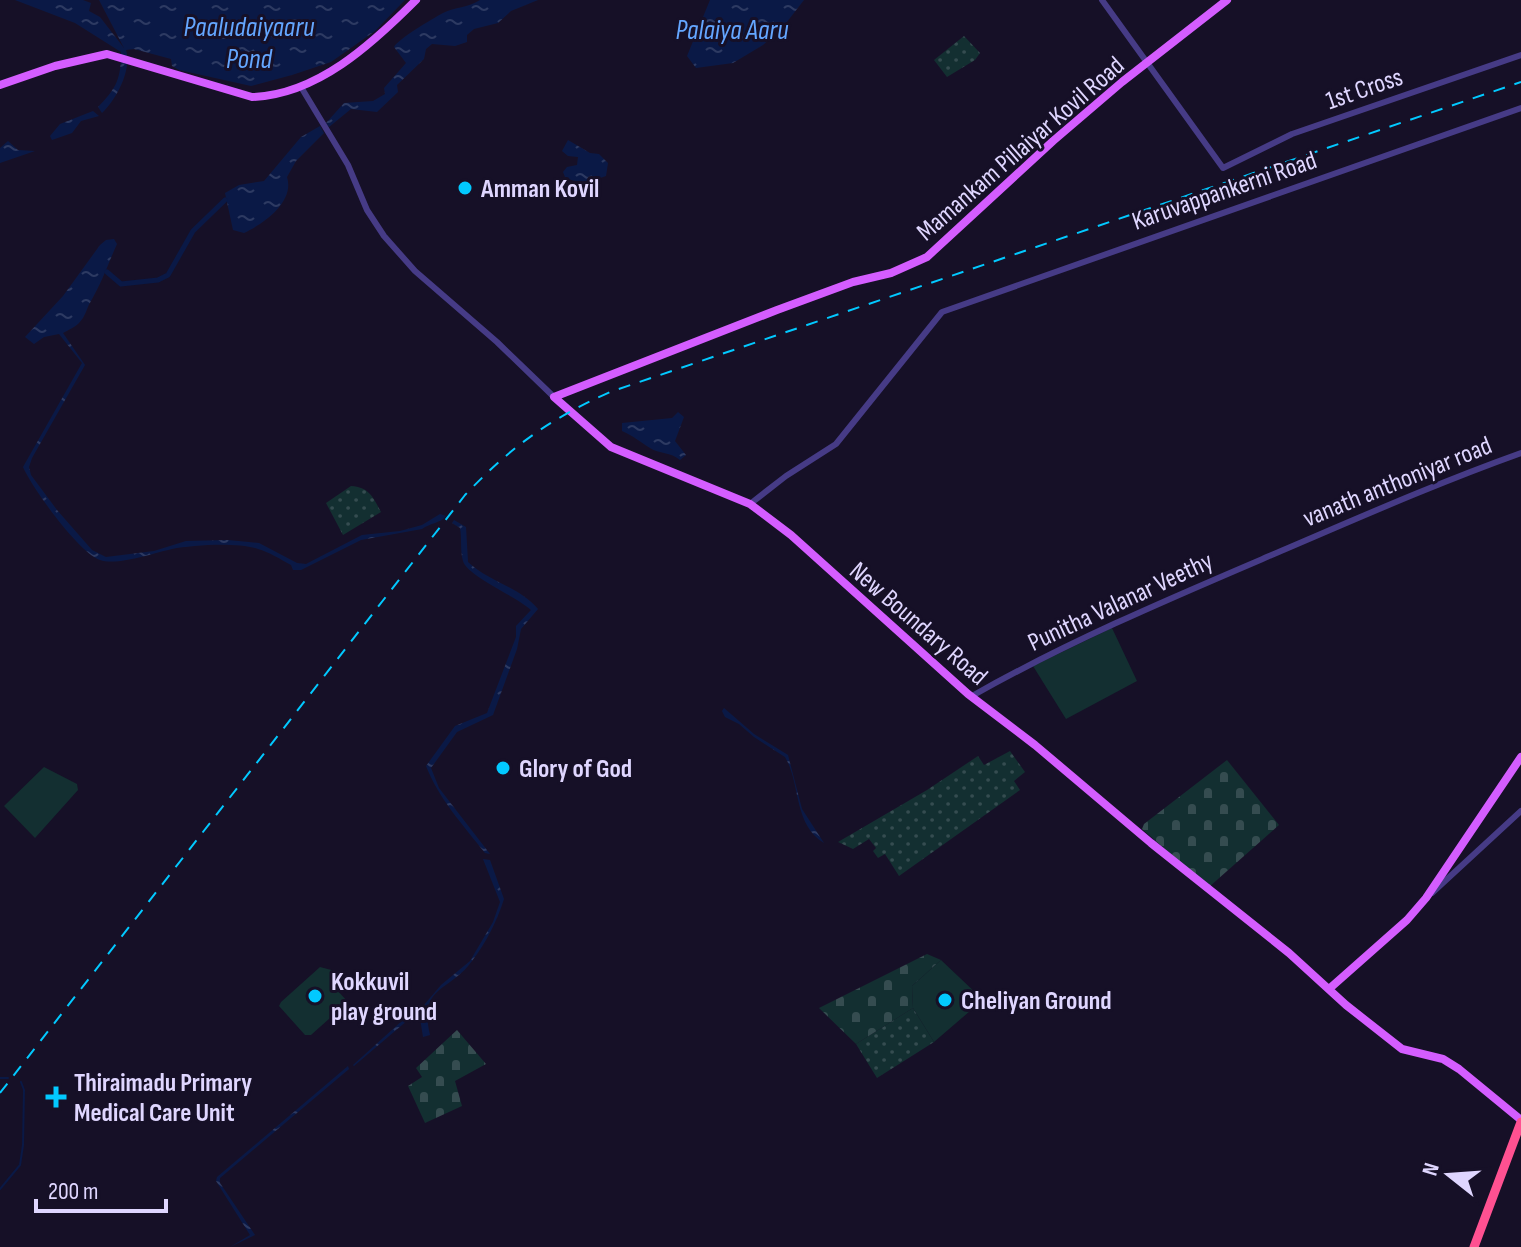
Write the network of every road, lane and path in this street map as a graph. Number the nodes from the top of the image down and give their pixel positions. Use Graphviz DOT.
graph roads {
  1 [pos="416,0"];
  2 [pos="1102,0"];
  3 [pos="1227,0"];
  4 [pos="1521,55"];
  5 [pos="1147,63"];
  6 [pos="0,85"];
  7 [pos="301,87"];
  8 [pos="1521,108"];
  9 [pos="554,397"];
  10 [pos="1521,453"];
  11 [pos="750,504"];
  12 [pos="1288,548"];
  13 [pos="972,696"];
  14 [pos="1521,757"];
  15 [pos="1521,811"];
  16 [pos="1426,898"];
  17 [pos="1329,989"];
  18 [pos="1521,1121"];
  19 [pos="1474,1247"];
  1 -- 7 [label="main road"];
  2 -- 5 [label="street"];
  3 -- 5 [label="main road, Mamankam Pillaiyar Kovil Road"];
  4 -- 5 [label="street, 1st Cross"];
  5 -- 9 [label="main road, Mamankam Pillaiyar Kovil Road"];
  6 -- 7 [label="main road"];
  7 -- 9 [label="street, New Boundary Road"];
  8 -- 11 [label="street, Karuvappankerni Road"];
  9 -- 11 [label="main road, New Boundary Road"];
  10 -- 12 [label="street, vanath anthoniyar road"];
  11 -- 13 [label="main road, New Boundary Road"];
  12 -- 13 [label="street, Punitha Valanar Veethy"];
  13 -- 17 [label="main road, New Boundary Road"];
  14 -- 16 [label="main road"];
  15 -- 16 [label="street"];
  16 -- 17 [label="main road"];
  17 -- 18 [label="main road, New Boundary Road"];
  18 -- 19 [label="highway"];
}
